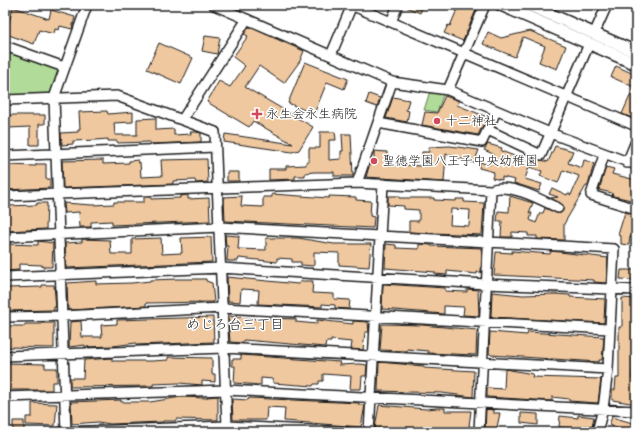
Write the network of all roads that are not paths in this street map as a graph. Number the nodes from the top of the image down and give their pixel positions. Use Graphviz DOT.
graph roads {
  1 [pos="87,5"];
  2 [pos="214,5"];
  3 [pos="351,5"];
  4 [pos="398,5"];
  5 [pos="484,5"];
  6 [pos="501,5"];
  7 [pos="529,5"];
  8 [pos="607,5"];
  9 [pos="247,19"];
  10 [pos="391,22"];
  11 [pos="592,39"];
  12 [pos="5,46"];
  13 [pos="636,52"];
  14 [pos="464,53"];
  15 [pos="331,55"];
  16 [pos="636,64"];
  17 [pos="64,67"];
  18 [pos="392,82"];
  19 [pos="448,90"];
  20 [pos="54,98"];
  21 [pos="566,98"];
  22 [pos="5,100"];
  23 [pos="496,111"];
  24 [pos="182,120"];
  25 [pos="378,123"];
  26 [pos="636,126"];
  27 [pos="488,130"];
  28 [pos="550,133"];
  29 [pos="636,141"];
  30 [pos="216,148"];
  31 [pos="56,154"];
  32 [pos="604,155"];
  33 [pos="5,156"];
  34 [pos="632,164"];
  35 [pos="357,183"];
  36 [pos="383,184"];
  37 [pos="217,188"];
  38 [pos="491,190"];
  39 [pos="57,195"];
  40 [pos="5,196"];
  41 [pos="558,208"];
  42 [pos="636,209"];
  43 [pos="219,227"];
  44 [pos="59,235"];
  45 [pos="380,236"];
  46 [pos="5,237"];
  47 [pos="489,241"];
  48 [pos="221,268"];
  49 [pos="60,276"];
  50 [pos="5,277"];
  51 [pos="378,278"];
  52 [pos="486,284"];
  53 [pos="613,288"];
  54 [pos="636,290"];
  55 [pos="222,308"];
  56 [pos="376,315"];
  57 [pos="62,316"];
  58 [pos="5,317"];
  59 [pos="485,322"];
  60 [pos="609,329"];
  61 [pos="224,348"];
  62 [pos="63,355"];
  63 [pos="373,355"];
  64 [pos="5,356"];
  65 [pos="483,362"];
  66 [pos="608,369"];
  67 [pos="226,390"];
  68 [pos="65,396"];
  69 [pos="371,396"];
  70 [pos="5,397"];
  71 [pos="481,402"];
  72 [pos="603,409"];
  73 [pos="636,411"];
  74 [pos="227,426"];
  75 [pos="62,432"];
  76 [pos="66,432"];
  77 [pos="346,432"];
  78 [pos="369,432"];
  79 [pos="479,432"];
  80 [pos="597,432"];
  1 -- 17 [label="street"];
  2 -- 9 [label="street"];
  3 -- 10 [label="street"];
  3 -- 15 [label="street"];
  4 -- 10 [label="street"];
  5 -- 14 [label="street"];
  6 -- 11 [label="street"];
  7 -- 11 [label="street"];
  8 -- 11 [label="street"];
  9 -- 15 [label="street"];
  9 -- 24 [label="street"];
  10 -- 14 [label="street"];
  11 -- 13 [label="street"];
  11 -- 16 [label="street"];
  11 -- 21 [label="street"];
  12 -- 17 [label="street"];
  14 -- 19 [label="street"];
  14 -- 21 [label="street"];
  15 -- 18 [label="street"];
  17 -- 20 [label="street"];
  18 -- 19 [label="street"];
  18 -- 25 [label="street"];
  19 -- 23 [label="street"];
  20 -- 22 [label="street"];
  20 -- 24 [label="street"];
  20 -- 31 [label="street"];
  21 -- 26 [label="street"];
  21 -- 28 [label="street"];
  23 -- 27 [label="street"];
  23 -- 28 [label="street"];
  24 -- 30 [label="street"];
  25 -- 27 [label="street"];
  25 -- 35 [label="street"];
  27 -- 28 [label="street"];
  28 -- 32 [label="street"];
  29 -- 34 [label="street"];
  30 -- 31 [label="street"];
  30 -- 37 [label="street"];
  31 -- 33 [label="street"];
  31 -- 39 [label="street"];
  32 -- 34 [label="street"];
  32 -- 42 [label="street"];
  35 -- 36 [label="street"];
  35 -- 37 [label="street"];
  36 -- 38 [label="street"];
  36 -- 45 [label="street"];
  37 -- 39 [label="street"];
  37 -- 43 [label="street"];
  38 -- 41 [label="street"];
  38 -- 47 [label="street"];
  39 -- 40 [label="street"];
  39 -- 44 [label="street"];
  43 -- 44 [label="street"];
  43 -- 45 [label="street"];
  43 -- 48 [label="street"];
  44 -- 46 [label="street"];
  44 -- 49 [label="street"];
  45 -- 47 [label="street"];
  45 -- 51 [label="street"];
  47 -- 52 [label="street"];
  47 -- 53 [label="street"];
  48 -- 49 [label="street"];
  48 -- 51 [label="street"];
  48 -- 55 [label="street"];
  49 -- 50 [label="street"];
  49 -- 57 [label="street"];
  51 -- 52 [label="street"];
  51 -- 56 [label="street"];
  52 -- 53 [label="street"];
  52 -- 59 [label="street"];
  53 -- 54 [label="street"];
  53 -- 60 [label="street"];
  55 -- 56 [label="street"];
  55 -- 57 [label="street"];
  55 -- 61 [label="street"];
  56 -- 59 [label="street"];
  56 -- 63 [label="street"];
  57 -- 58 [label="street"];
  57 -- 62 [label="street"];
  59 -- 60 [label="street"];
  59 -- 65 [label="street"];
  60 -- 66 [label="street"];
  61 -- 62 [label="street"];
  61 -- 63 [label="street"];
  61 -- 67 [label="street"];
  62 -- 64 [label="street"];
  62 -- 68 [label="street"];
  63 -- 65 [label="street"];
  63 -- 69 [label="street"];
  65 -- 66 [label="street"];
  65 -- 71 [label="street"];
  66 -- 72 [label="street"];
  67 -- 68 [label="street"];
  67 -- 69 [label="street"];
  67 -- 74 [label="street"];
  68 -- 70 [label="street"];
  68 -- 76 [label="street"];
  69 -- 71 [label="street"];
  69 -- 78 [label="street"];
  71 -- 72 [label="street"];
  71 -- 79 [label="street"];
  72 -- 73 [label="street"];
  72 -- 80 [label="street"];
  74 -- 76 [label="street"];
  74 -- 77 [label="street"];
  75 -- 76 [label="street"];
}
